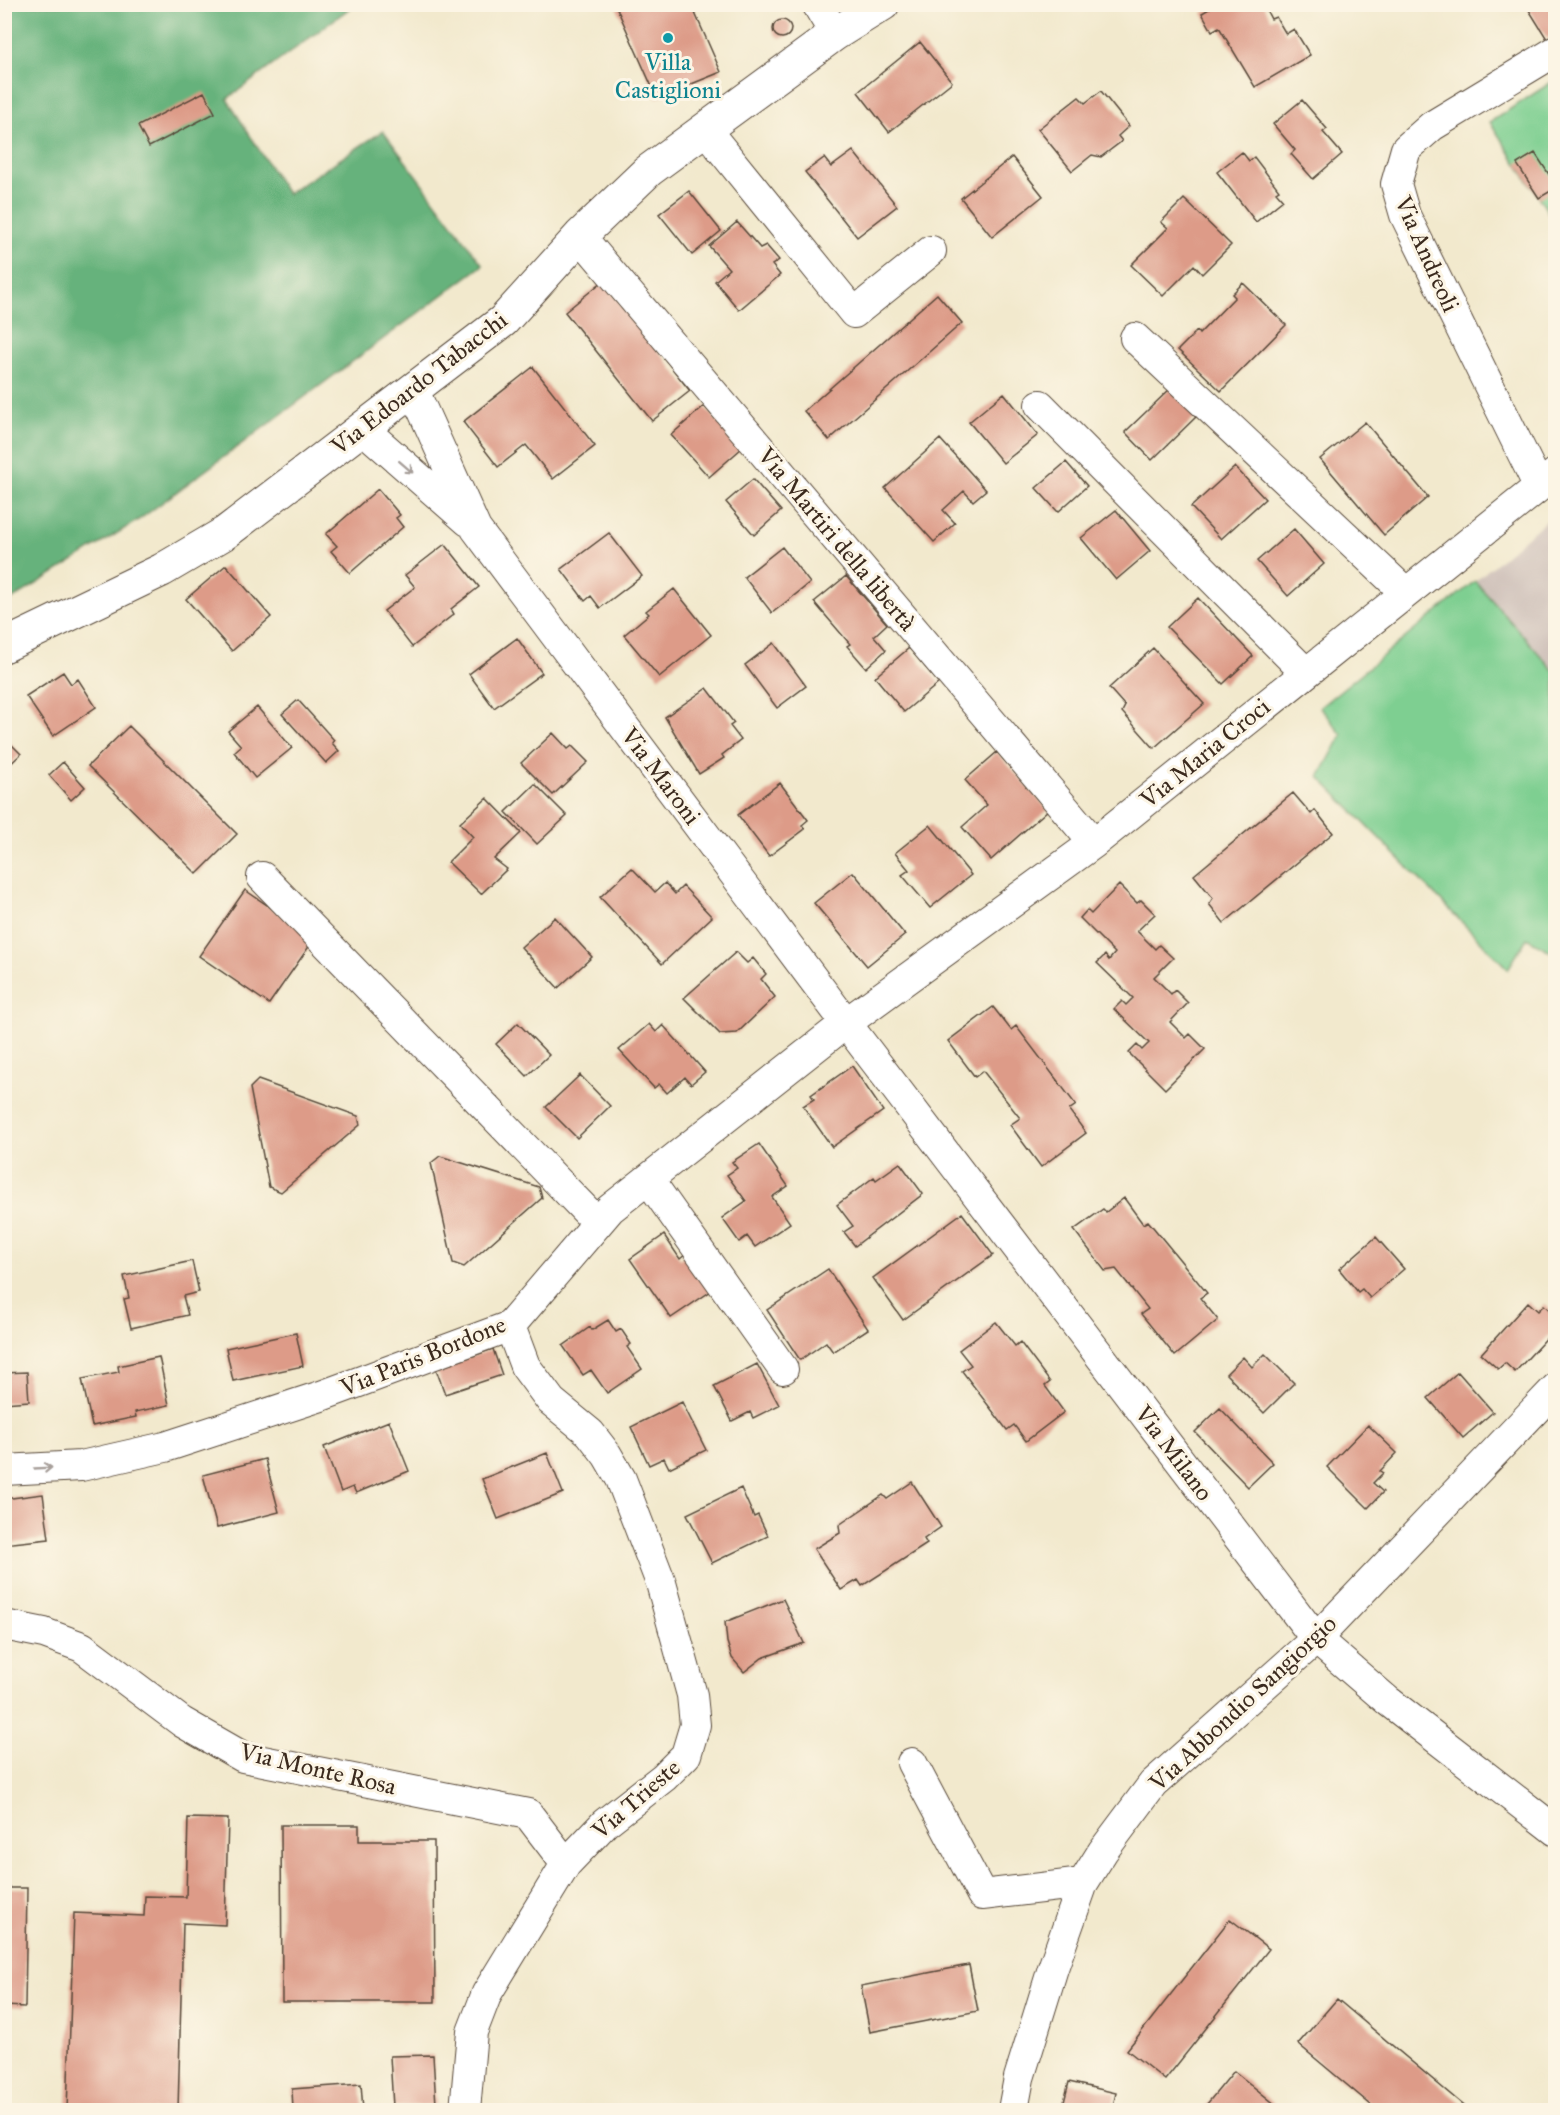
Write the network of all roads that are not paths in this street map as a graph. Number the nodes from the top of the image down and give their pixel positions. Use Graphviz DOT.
graph roads {
  1 [pos="817,4"];
  2 [pos="883,4"];
  3 [pos="835,34"];
  4 [pos="1556,51"];
  5 [pos="705,129"];
  6 [pos="580,236"];
  7 [pos="932,251"];
  8 [pos="1135,338"];
  9 [pos="414,391"];
  10 [pos="1040,405"];
  11 [pos="362,428"];
  12 [pos="1547,479"];
  13 [pos="476,529"];
  14 [pos="1405,592"];
  15 [pos="4,646"];
  16 [pos="1305,672"];
  17 [pos="1094,843"];
  18 [pos="262,877"];
  19 [pos="846,1023"];
  20 [pos="649,1180"];
  21 [pos="598,1223"];
  22 [pos="510,1326"];
  23 [pos="783,1369"];
  24 [pos="1556,1388"];
  25 [pos="4,1470"];
  26 [pos="4,1625"];
  27 [pos="1317,1639"];
  28 [pos="912,1763"];
  29 [pos="1556,1831"];
  30 [pos="566,1864"];
  31 [pos="1083,1883"];
  32 [pos="465,2110"];
  33 [pos="1013,2110"];
  1 -- 3 [label="street"];
  2 -- 3 [label="street, Via Edoardo Tabacchi"];
  3 -- 5 [label="street, Via Edoardo Tabacchi"];
  4 -- 12 [label="street, Via Andreoli"];
  5 -- 6 [label="street, Via Edoardo Tabacchi"];
  5 -- 7 [label="street"];
  6 -- 9 [label="street, Via Edoardo Tabacchi"];
  6 -- 17 [label="street, Via Martiri della libertà"];
  8 -- 14 [label="street"];
  9 -- 11 [label="street, Via Edoardo Tabacchi"];
  9 -- 13 [label="street, Via Maroni"];
  10 -- 16 [label="street"];
  11 -- 13 [label="street, Via Maroni, one-way"];
  11 -- 15 [label="street, Via Edoardo Tabacchi"];
  12 -- 14 [label="street, Via Maria Croci"];
  13 -- 19 [label="street, Via Maroni"];
  14 -- 16 [label="street, Via Maria Croci"];
  16 -- 17 [label="street, Via Maria Croci"];
  17 -- 19 [label="street, Via Maria Croci"];
  18 -- 21 [label="street"];
  19 -- 20 [label="street, Via Paris Bordone"];
  19 -- 27 [label="street, Via Milano"];
  20 -- 21 [label="street, Via Paris Bordone"];
  20 -- 23 [label="street"];
  21 -- 22 [label="street, Via Paris Bordone"];
  25 -- 22 [label="street, Via Paris Bordone, one-way"];
  22 -- 30 [label="street, Via Trieste"];
  24 -- 27 [label="street, Via Abbondio Sangiorgio"];
  26 -- 30 [label="street, Via Monte Rosa"];
  27 -- 29 [label="street, Via Milano"];
  27 -- 31 [label="street, Via Abbondio Sangiorgio"];
  28 -- 31 [label="street"];
  30 -- 32 [label="street, Via Trieste"];
  31 -- 33 [label="street, Via Abbondio Sangiorgio"];
}
